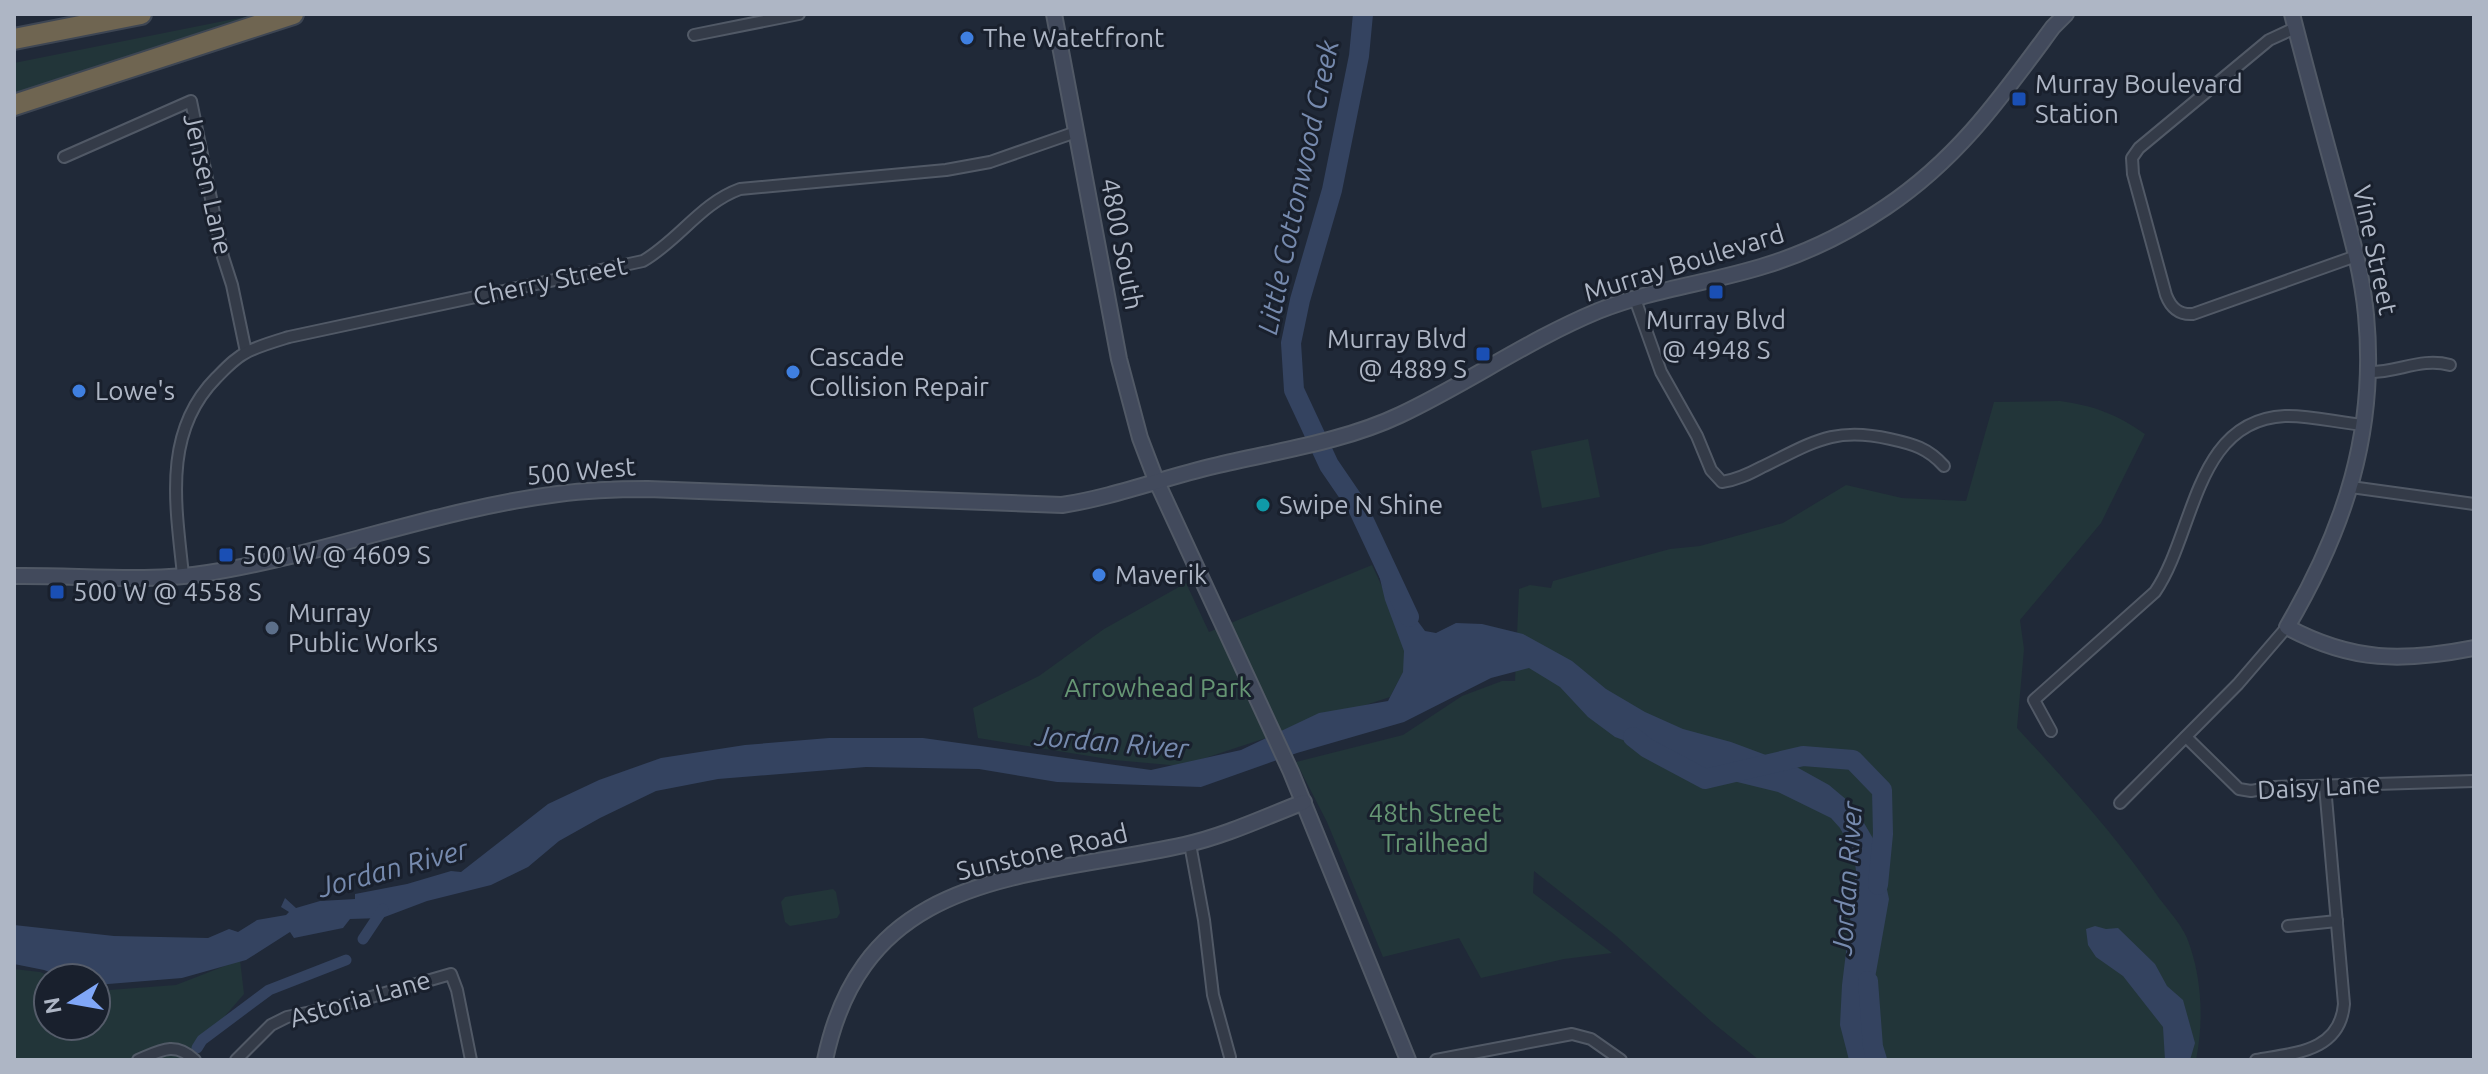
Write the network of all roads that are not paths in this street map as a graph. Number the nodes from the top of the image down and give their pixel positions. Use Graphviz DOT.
graph roads {
  1 [pos="141,14"];
  2 [pos="293,14"];
  3 [pos="799,14"];
  4 [pos="1054,14"];
  5 [pos="2066,14"];
  6 [pos="2294,21"];
  7 [pos="694,35"];
  8 [pos="14,39"];
  9 [pos="14,105"];
  10 [pos="1076,132"];
  11 [pos="64,157"];
  12 [pos="2356,256"];
  13 [pos="1635,299"];
  14 [pos="246,352"];
  15 [pos="2450,365"];
  16 [pos="2368,372"];
  17 [pos="2364,425"];
  18 [pos="1944,466"];
  19 [pos="1156,480"];
  20 [pos="2351,487"];
  21 [pos="2474,504"];
  22 [pos="183,575"];
  23 [pos="14,576"];
  24 [pos="2287,627"];
  25 [pos="2474,648"];
  26 [pos="2051,731"];
  27 [pos="2186,737"];
  28 [pos="2474,781"];
  29 [pos="2325,786"];
  30 [pos="1304,802"];
  31 [pos="2120,803"];
  32 [pos="1190,844"];
  33 [pos="2337,921"];
  34 [pos="2288,926"];
  35 [pos="1230,1057"];
  36 [pos="138,1060"];
  37 [pos="195,1060"];
  38 [pos="236,1060"];
  39 [pos="471,1060"];
  40 [pos="825,1060"];
  41 [pos="1408,1060"];
  42 [pos="1436,1060"];
  43 [pos="1621,1060"];
  44 [pos="2256,1060"];
  1 -- 8 [label="highway"];
  2 -- 9 [label="highway"];
  3 -- 7 [label="street"];
  4 -- 10 [label="street, 4800 South"];
  5 -- 13 [label="street, Murray Boulevard"];
  6 -- 12 [label="street, Vine Street"];
  6 -- 12 [label="street"];
  10 -- 14 [label="street, Cherry Street"];
  10 -- 19 [label="street, 4800 South"];
  11 -- 14 [label="street, Jensen Lane"];
  12 -- 16 [label="street, Vine Street"];
  13 -- 18 [label="street"];
  13 -- 19 [label="street, Murray Boulevard"];
  14 -- 22 [label="street, Cherry Street"];
  15 -- 16 [label="street"];
  16 -- 17 [label="street, Vine Street"];
  17 -- 20 [label="street, Vine Street"];
  17 -- 26 [label="street"];
  19 -- 22 [label="street, 500 West"];
  19 -- 30 [label="street, 4800 South"];
  20 -- 21 [label="street"];
  20 -- 24 [label="street, Vine Street"];
  22 -- 23 [label="street, 500 West"];
  24 -- 25 [label="street"];
  24 -- 27 [label="street, Vine Street"];
  27 -- 29 [label="street, Daisy Lane"];
  27 -- 31 [label="street, Vine Street"];
  28 -- 29 [label="street, Daisy Lane"];
  29 -- 33 [label="street"];
  30 -- 32 [label="street, Sunstone Road"];
  30 -- 41 [label="street, 4800 South"];
  32 -- 35 [label="street"];
  32 -- 40 [label="street, Sunstone Road"];
  33 -- 34 [label="street"];
  33 -- 44 [label="street"];
  36 -- 37 [label="street"];
  38 -- 39 [label="street, Astoria Lane"];
  42 -- 43 [label="street"];
}
